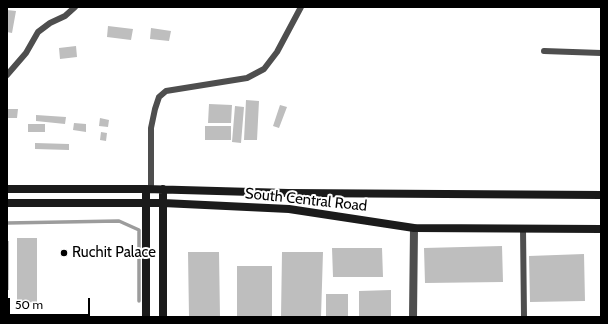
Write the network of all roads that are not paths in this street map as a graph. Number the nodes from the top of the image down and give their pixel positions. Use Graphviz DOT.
graph roads {
  1 [pos="75,7"];
  2 [pos="301,7"];
  3 [pos="544,51"];
  4 [pos="601,53"];
  5 [pos="7,75"];
  6 [pos="7,189"];
  7 [pos="148,189"];
  8 [pos="163,189"];
  9 [pos="601,195"];
  10 [pos="7,203"];
  11 [pos="146,203"];
  12 [pos="163,203"];
  13 [pos="414,228"];
  14 [pos="523,229"];
  15 [pos="601,229"];
  16 [pos="146,317"];
  17 [pos="163,317"];
  18 [pos="413,317"];
  19 [pos="524,317"];
  1 -- 5 [label="lane"];
  2 -- 7 [label="lane"];
  3 -- 4 [label="lane"];
  6 -- 7 [label="main road, South Central Road"];
  7 -- 8 [label="main road, South Central Road"];
  7 -- 11 [label="main road"];
  8 -- 9 [label="main road, South Central Road"];
  8 -- 12 [label="main road"];
  10 -- 11 [label="main road, South Central Road"];
  11 -- 12 [label="main road, South Central Road"];
  11 -- 16 [label="main road"];
  12 -- 13 [label="main road, South Central Road"];
  12 -- 17 [label="main road"];
  13 -- 14 [label="main road, South Central Road"];
  13 -- 18 [label="street"];
  14 -- 15 [label="main road, South Central Road"];
  14 -- 19 [label="lane"];
}
